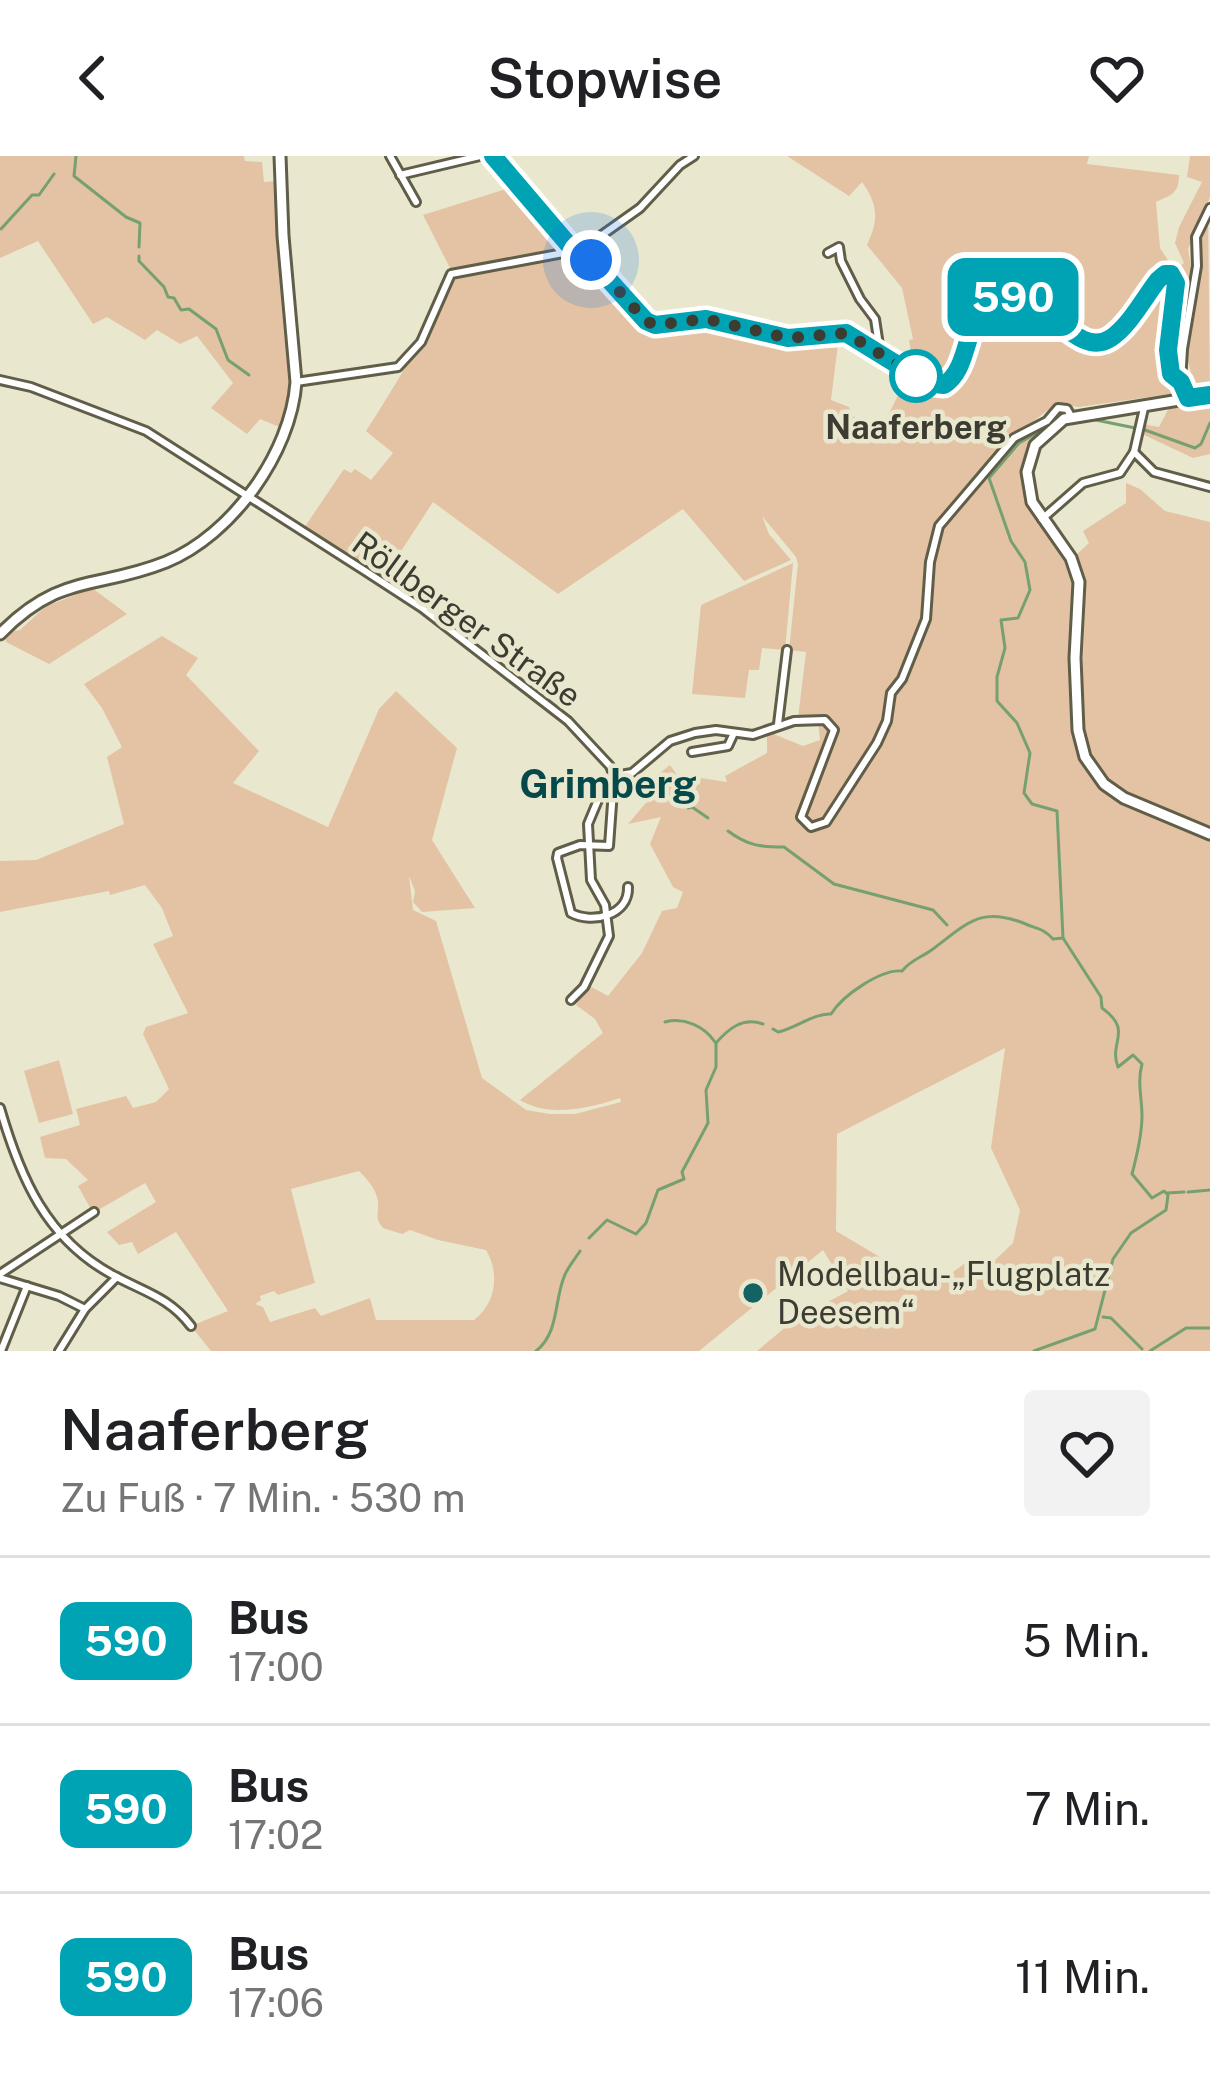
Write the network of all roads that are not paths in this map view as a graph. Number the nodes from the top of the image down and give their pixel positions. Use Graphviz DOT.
graph roads {
  1 [pos="280,156"];
  2 [pos="390,156"];
  3 [pos="480,156"];
  4 [pos="493,156"];
  5 [pos="694,156"];
  6 [pos="400,175"];
  7 [pos="416,202"];
  8 [pos="1210,208"];
  9 [pos="576,251"];
  10 [pos="828,253"];
  11 [pos="880,352"];
  12 [pos="0,380"];
  13 [pos="296,382"];
  14 [pos="1181,382"];
  15 [pos="1210,395"];
  16 [pos="1188,398"];
  17 [pos="1145,404"];
  18 [pos="1071,416"];
  19 [pos="1134,452"];
  20 [pos="1210,487"];
  21 [pos="246,496"];
  22 [pos="1042,519"];
  23 [pos="0,634"];
  24 [pos="787,650"];
  25 [pos="778,725"];
  26 [pos="734,733"];
  27 [pos="692,752"];
  28 [pos="614,776"];
  29 [pos="1210,834"];
  30 [pos="587,845"];
  31 [pos="628,887"];
  32 [pos="607,914"];
  33 [pos="571,1000"];
  34 [pos="0,1108"];
  35 [pos="94,1213"];
  36 [pos="58,1235"];
  37 [pos="0,1276"];
  38 [pos="117,1277"];
  39 [pos="27,1286"];
  40 [pos="85,1310"];
  41 [pos="191,1326"];
  42 [pos="1,1351"];
  43 [pos="59,1351"];
  1 -- 13 [label="street"];
  2 -- 6 [label="street"];
  3 -- 6 [label="street"];
  4 -- 9 [label="street"];
  5 -- 9 [label="street"];
  6 -- 7 [label="street"];
  8 -- 14 [label="street"];
  9 -- 11 [label="street"];
  9 -- 13 [label="street"];
  10 -- 11 [label="street"];
  11 -- 14 [label="street"];
  12 -- 21 [label="street, Röllberger Straße"];
  13 -- 21 [label="street"];
  14 -- 16 [label="street"];
  15 -- 16 [label="street"];
  16 -- 17 [label="street"];
  17 -- 18 [label="street"];
  17 -- 19 [label="street"];
  18 -- 22 [label="street"];
  18 -- 25 [label="street"];
  19 -- 20 [label="street"];
  19 -- 22 [label="street"];
  21 -- 23 [label="street"];
  21 -- 28 [label="street, Röllberger Straße"];
  22 -- 29 [label="street"];
  24 -- 25 [label="street"];
  25 -- 26 [label="street"];
  26 -- 27 [label="street"];
  26 -- 28 [label="street"];
  28 -- 30 [label="street"];
  28 -- 30 [label="street"];
  30 -- 32 [label="street"];
  30 -- 32 [label="street"];
  31 -- 32 [label="street"];
  32 -- 33 [label="street"];
  34 -- 36 [label="street"];
  35 -- 36 [label="street"];
  36 -- 37 [label="street"];
  36 -- 38 [label="street"];
  37 -- 39 [label="street"];
  38 -- 40 [label="street"];
  38 -- 41 [label="street"];
  39 -- 40 [label="street"];
  39 -- 42 [label="street"];
  40 -- 43 [label="street"];
}
